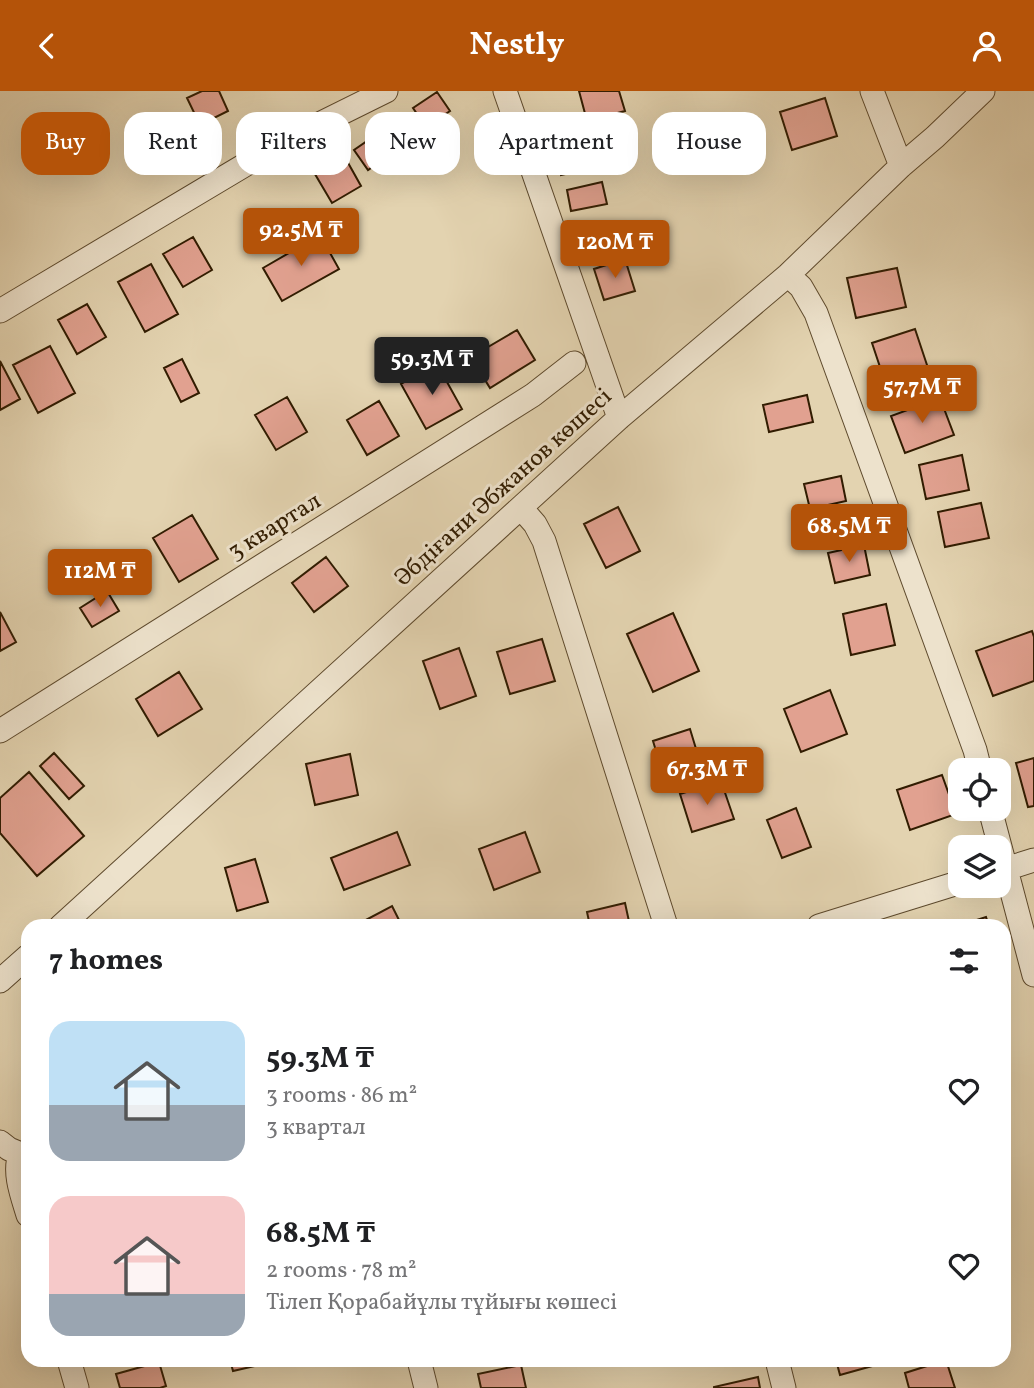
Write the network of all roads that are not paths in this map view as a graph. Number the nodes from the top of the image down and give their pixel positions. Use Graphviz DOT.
graph roads {
  1 [pos="386,91"];
  2 [pos="506,91"];
  3 [pos="872,91"];
  4 [pos="983,91"];
  5 [pos="901,166"];
  6 [pos="788,275"];
  7 [pos="0,311"];
  8 [pos="574,363"];
  9 [pos="617,411"];
  10 [pos="521,508"];
  11 [pos="0,731"];
  12 [pos="977,758"];
  13 [pos="1034,860"];
  14 [pos="1011,867"];
  15 [pos="948,886"];
  16 [pos="1011,896"];
  17 [pos="69,919"];
  18 [pos="664,919"];
  19 [pos="842,919"];
  20 [pos="21,962"];
  21 [pos="1034,975"];
  22 [pos="0,981"];
  23 [pos="0,1142"];
  24 [pos="21,1155"];
  25 [pos="21,1159"];
  26 [pos="21,1185"];
  27 [pos="71,1367"];
  28 [pos="421,1367"];
  29 [pos="779,1367"];
  30 [pos="76,1388"];
  31 [pos="426,1388"];
  32 [pos="784,1388"];
  1 -- 7 [label="street"];
  2 -- 9 [label="street"];
  3 -- 5 [label="street"];
  4 -- 5 [label="street, Әбдіғани Әбжанов көшесі"];
  5 -- 6 [label="street, Әбдіғани Әбжанов көшесі"];
  6 -- 9 [label="street, Әбдіғани Әбжанов көшесі"];
  6 -- 12 [label="street"];
  8 -- 11 [label="street, 3 квартал"];
  9 -- 10 [label="street, Әбдіғани Әбжанов көшесі"];
  10 -- 17 [label="street, Әбдіғани Әбжанов көшесі"];
  10 -- 18 [label="street"];
  13 -- 14 [label="street"];
  15 -- 19 [label="street"];
  16 -- 21 [label="street"];
  20 -- 22 [label="street"];
  23 -- 24 [label="street"];
  25 -- 26 [label="street"];
  27 -- 30 [label="street"];
  28 -- 31 [label="street"];
  29 -- 32 [label="street"];
}
